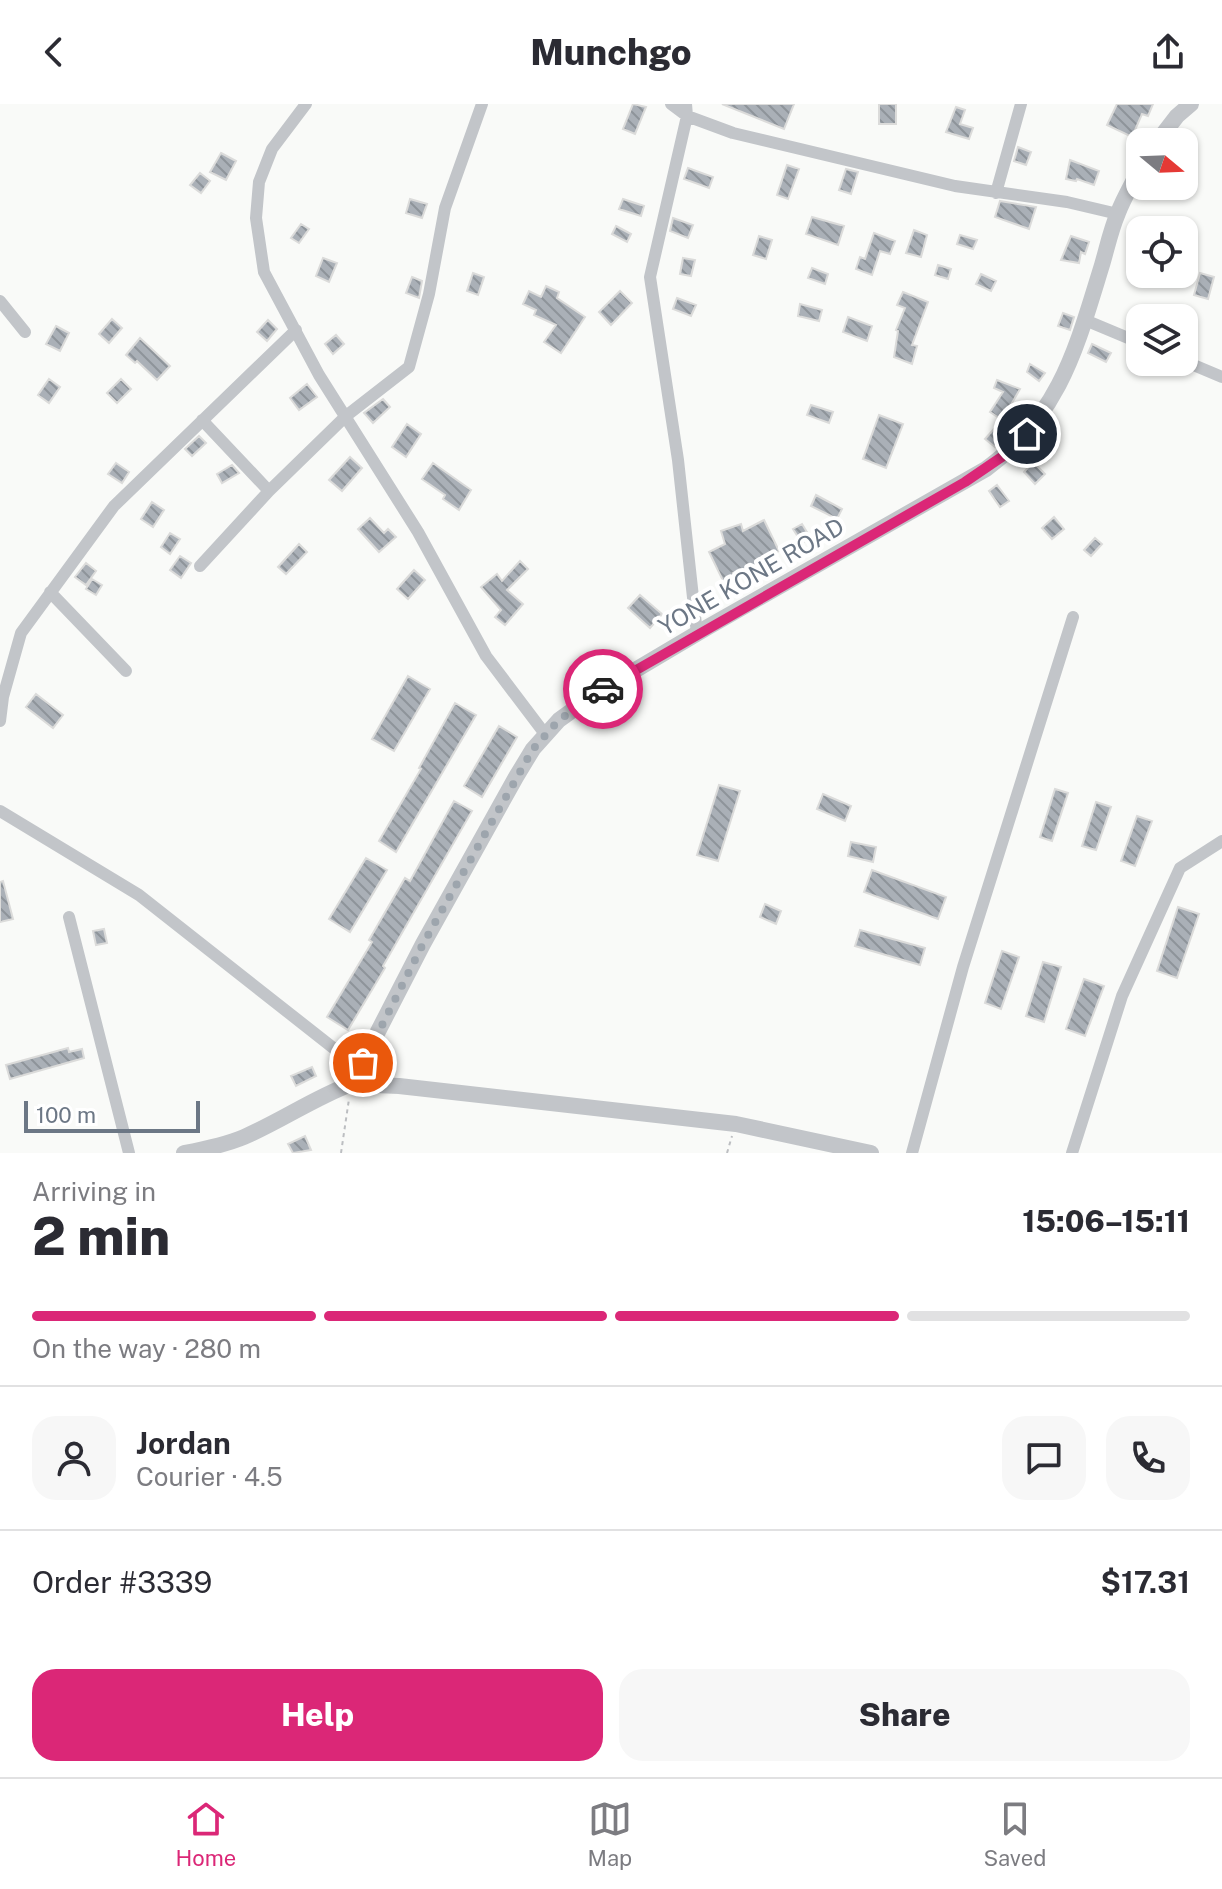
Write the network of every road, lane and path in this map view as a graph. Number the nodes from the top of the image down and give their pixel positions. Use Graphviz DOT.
graph roads {
  1 [pos="306,104"];
  2 [pos="482,104"];
  3 [pos="671,104"];
  4 [pos="1021,104"];
  5 [pos="1191,104"];
  6 [pos="686,110"];
  7 [pos="1168,128"];
  8 [pos="996,193"];
  9 [pos="1126,197"];
  10 [pos="1118,214"];
  11 [pos="0,301"];
  12 [pos="1085,320"];
  13 [pos="296,330"];
  14 [pos="25,332"];
  15 [pos="1126,337"];
  16 [pos="1198,367"];
  17 [pos="1222,377"];
  18 [pos="346,416"];
  19 [pos="202,420"];
  20 [pos="269,491"];
  21 [pos="200,566"];
  22 [pos="50,592"];
  23 [pos="1073,617"];
  24 [pos="697,634"];
  25 [pos="126,671"];
  26 [pos="0,721"];
  27 [pos="545,734"];
  28 [pos="0,811"];
  29 [pos="1222,841"];
  30 [pos="69,917"];
  31 [pos="360,1069"];
  32 [pos="351,1084"];
  33 [pos="129,1153"];
  34 [pos="184,1153"];
  35 [pos="341,1153"];
  36 [pos="871,1153"];
  37 [pos="912,1153"];
  38 [pos="1072,1153"];
  1 -- 13 [label="street"];
  2 -- 18 [label="street"];
  3 -- 6 [label="street"];
  4 -- 8 [label="street"];
  5 -- 7 [label="street"];
  6 -- 8 [label="street"];
  6 -- 24 [label="street"];
  8 -- 10 [label="street"];
  9 -- 10 [label="street, YONE KONE ROAD"];
  10 -- 12 [label="street, YONE KONE ROAD"];
  11 -- 14 [label="street"];
  12 -- 15 [label="street"];
  12 -- 24 [label="street, YONE KONE ROAD"];
  13 -- 18 [label="street"];
  13 -- 19 [label="street"];
  16 -- 17 [label="street"];
  18 -- 20 [label="street"];
  18 -- 27 [label="street"];
  19 -- 20 [label="street"];
  19 -- 22 [label="street"];
  20 -- 21 [label="street"];
  22 -- 25 [label="street"];
  22 -- 26 [label="street"];
  23 -- 37 [label="street"];
  24 -- 27 [label="street, YONE KONE ROAD"];
  27 -- 31 [label="street, YONE KONE ROAD"];
  28 -- 31 [label="street"];
  29 -- 38 [label="street"];
  30 -- 33 [label="street"];
  31 -- 32 [label="street, YONE KONE ROAD"];
  32 -- 34 [label="street"];
  32 -- 35 [label="path"];
  32 -- 36 [label="street"];
}
